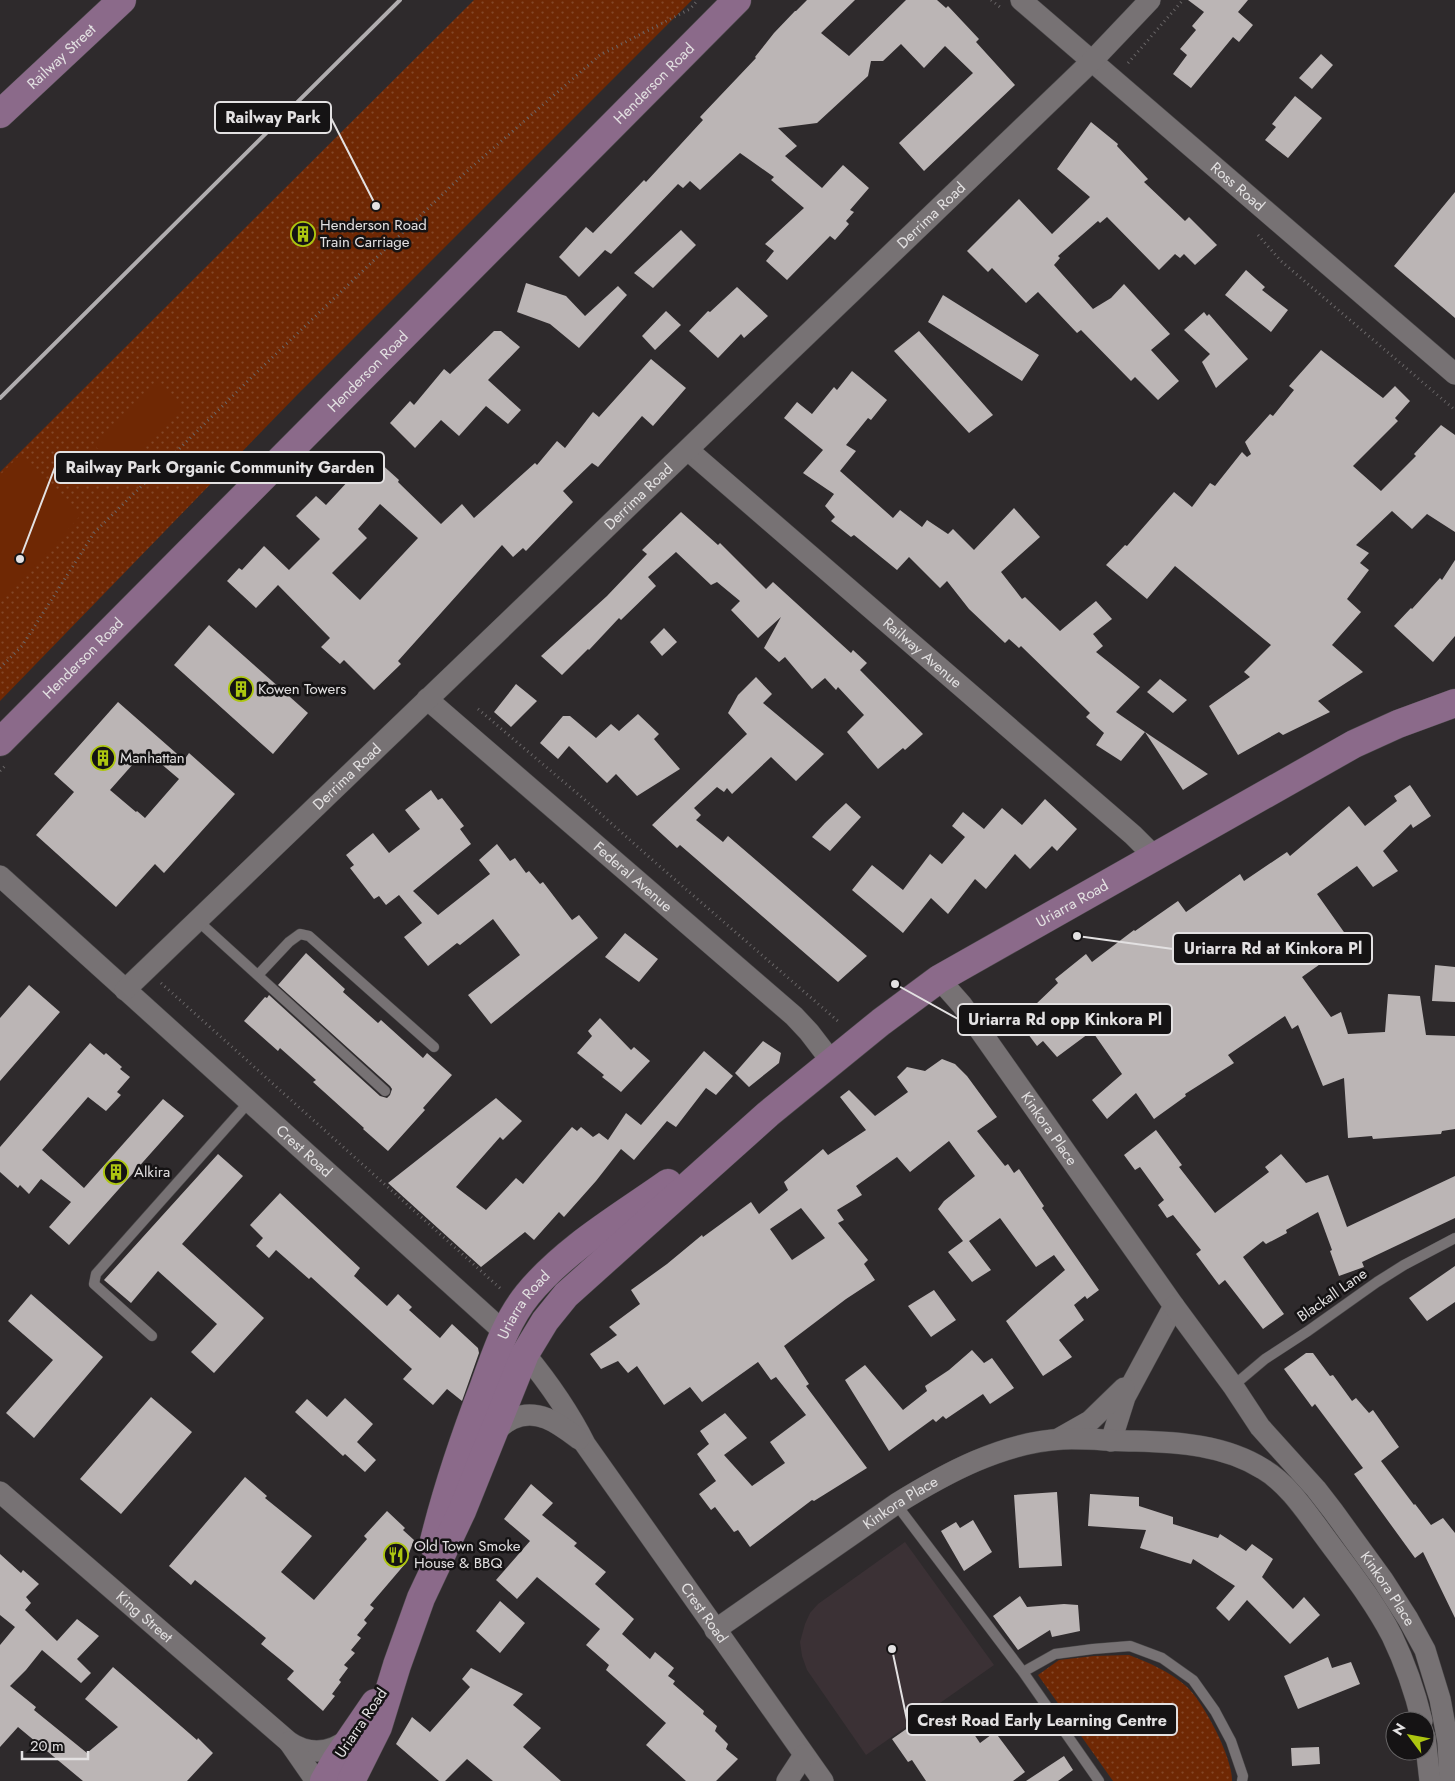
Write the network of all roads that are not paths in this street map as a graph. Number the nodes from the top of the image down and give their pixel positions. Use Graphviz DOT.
graph roads {
  1 [pos="122,0"];
  2 [pos="737,0"];
  3 [pos="1022,0"];
  4 [pos="1150,0"];
  5 [pos="1092,61"];
  6 [pos="0,114"];
  7 [pos="1455,374"];
  8 [pos="688,450"];
  9 [pos="427,699"];
  10 [pos="1455,703"];
  11 [pos="1455,714"];
  12 [pos="1398,724"];
  13 [pos="0,742"];
  14 [pos="1155,857"];
  15 [pos="0,876"];
  16 [pos="198,921"];
  17 [pos="258,975"];
  18 [pos="939,979"];
  19 [pos="125,990"];
  20 [pos="434,1047"];
  21 [pos="832,1062"];
  22 [pos="385,1091"];
  23 [pos="249,1102"];
  24 [pos="768,1114"];
  25 [pos="1455,1238"];
  26 [pos="1174,1306"];
  27 [pos="504,1332"];
  28 [pos="152,1336"];
  29 [pos="525,1354"];
  30 [pos="1138,1370"];
  31 [pos="1233,1386"];
  32 [pos="1260,1427"];
  33 [pos="490,1440"];
  34 [pos="1055,1440"];
  35 [pos="1111,1441"];
  36 [pos="585,1444"];
  37 [pos="1274,1477"];
  38 [pos="0,1492"];
  39 [pos="896,1504"];
  40 [pos="421,1598"];
  41 [pos="715,1630"];
  42 [pos="397,1665"];
  43 [pos="1023,1672"];
  44 [pos="1419,1711"];
  45 [pos="352,1736"];
  46 [pos="289,1742"];
  47 [pos="804,1755"];
  48 [pos="1428,1761"];
  49 [pos="316,1781"];
  50 [pos="324,1781"];
  51 [pos="351,1781"];
  52 [pos="787,1781"];
  53 [pos="823,1781"];
  54 [pos="1099,1781"];
  55 [pos="1242,1781"];
  56 [pos="1430,1781"];
  57 [pos="1450,1781"];
  1 -- 6 [label="main road, Railway Street"];
  2 -- 13 [label="main road, Henderson Road"];
  3 -- 5 [label="street, Ross Road"];
  4 -- 5 [label="street, Derrima Road"];
  5 -- 7 [label="street, Ross Road"];
  5 -- 8 [label="street, Derrima Road"];
  8 -- 9 [label="street, Derrima Road"];
  8 -- 14 [label="street, Railway Avenue"];
  9 -- 16 [label="street, Derrima Road"];
  9 -- 21 [label="street, Federal Avenue"];
  10 -- 12 [label="main road, Uriarra Road"];
  11 -- 12 [label="main road, Uriarra Road"];
  12 -- 14 [label="main road, Uriarra Road"];
  14 -- 18 [label="main road, Uriarra Road"];
  15 -- 19 [label="street, Crest Road"];
  16 -- 17 [label="lane"];
  16 -- 19 [label="street, Derrima Road"];
  17 -- 20 [label="lane"];
  17 -- 22 [label="lane"];
  18 -- 21 [label="main road, Uriarra Road"];
  18 -- 26 [label="street, Kinkora Place"];
  19 -- 23 [label="street, Crest Road"];
  21 -- 24 [label="main road, Uriarra Road"];
  23 -- 27 [label="street, Crest Road"];
  23 -- 28 [label="lane"];
  24 -- 27 [label="main road, Uriarra Road"];
  24 -- 29 [label="main road, Uriarra Road"];
  25 -- 31 [label="lane, Blackall Lane"];
  26 -- 30 [label="street"];
  26 -- 31 [label="street, Kinkora Place"];
  27 -- 29 [label="main road, Crest Road"];
  27 -- 40 [label="main road, Uriarra Road"];
  29 -- 33 [label="main road, Uriarra Road"];
  29 -- 36 [label="street, Crest Road"];
  30 -- 34 [label="street"];
  30 -- 35 [label="street"];
  31 -- 32 [label="street, Kinkora Place"];
  32 -- 37 [label="street, Kinkora Place"];
  32 -- 57 [label="street, Kinkora Place"];
  33 -- 36 [label="street, Crest Road"];
  33 -- 40 [label="main road, Uriarra Road"];
  34 -- 35 [label="street, Kinkora Place"];
  34 -- 39 [label="street, Kinkora Place"];
  35 -- 37 [label="street, Kinkora Place"];
  36 -- 41 [label="street, Crest Road"];
  37 -- 44 [label="street, Kinkora Place"];
  38 -- 46 [label="street, King Street"];
  39 -- 41 [label="street, Kinkora Place"];
  39 -- 43 [label="lane"];
  40 -- 42 [label="main road, Uriarra Road"];
  41 -- 47 [label="street, Crest Road"];
  42 -- 45 [label="main road, Uriarra Road"];
  42 -- 51 [label="main road, Uriarra Road"];
  43 -- 54 [label="lane"];
  43 -- 55 [label="lane"];
  45 -- 46 [label="street, King Street"];
  45 -- 50 [label="main road, Uriarra Road"];
  46 -- 49 [label="street, King Street"];
  47 -- 52 [label="street"];
  47 -- 53 [label="street, Crest Road"];
  48 -- 56 [label="street"];
}
